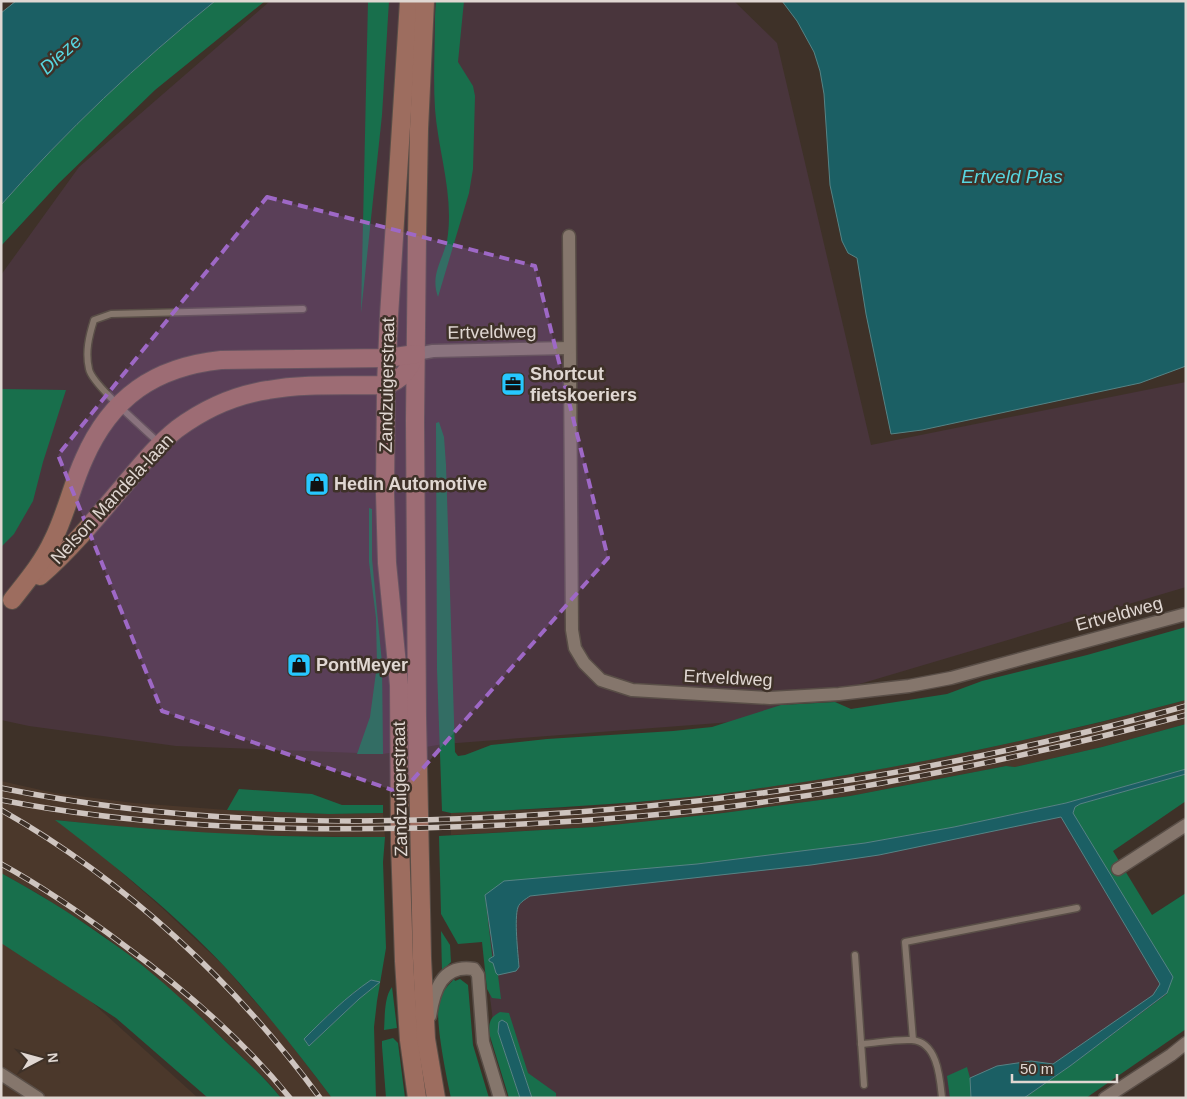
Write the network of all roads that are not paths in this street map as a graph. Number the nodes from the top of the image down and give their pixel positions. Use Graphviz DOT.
graph roads {
  1 [pos="409,1"];
  2 [pos="426,1"];
  3 [pos="569,236"];
  4 [pos="303,309"];
  5 [pos="569,348"];
  6 [pos="416,354"];
  7 [pos="387,358"];
  8 [pos="386,385"];
  9 [pos="119,404"];
  10 [pos="161,444"];
  11 [pos="7,604"];
  12 [pos="1186,614"];
  13 [pos="1186,825"];
  14 [pos="1118,869"];
  15 [pos="1077,908"];
  16 [pos="854,955"];
  17 [pos="426,1039"];
  18 [pos="913,1040"];
  19 [pos="1186,1042"];
  20 [pos="861,1044"];
  21 [pos="1,1074"];
  22 [pos="864,1086"];
  23 [pos="38,1098"];
  24 [pos="418,1098"];
  25 [pos="436,1098"];
  26 [pos="500,1098"];
  27 [pos="942,1098"];
  28 [pos="1105,1098"];
  1 -- 7 [label="main road, Zandzuigerstraat"];
  2 -- 6 [label="main road, Zandzuigerstraat"];
  3 -- 5 [label="street, Ertveldweg"];
  4 -- 9 [label="lane"];
  5 -- 6 [label="street, Ertveldweg"];
  5 -- 12 [label="street, Ertveldweg"];
  6 -- 7 [label="main road, Nelson Mandela-laan"];
  6 -- 8 [label="main road"];
  6 -- 17 [label="main road, Zandzuigerstraat"];
  7 -- 8 [label="main road, Zandzuigerstraat"];
  7 -- 9 [label="main road, Nelson Mandela-laan"];
  8 -- 10 [label="main road, Nelson Mandela-laan"];
  8 -- 24 [label="main road, Zandzuigerstraat"];
  9 -- 10 [label="lane"];
  9 -- 11 [label="main road, Nelson Mandela-laan"];
  10 -- 11 [label="main road, Nelson Mandela-laan"];
  13 -- 14 [label="street"];
  15 -- 18 [label="lane"];
  16 -- 20 [label="lane"];
  17 -- 25 [label="main road, Zandzuigerstraat"];
  17 -- 26 [label="street"];
  18 -- 20 [label="lane"];
  18 -- 27 [label="lane"];
  19 -- 28 [label="street"];
  20 -- 22 [label="lane"];
  21 -- 23 [label="street"];
}
